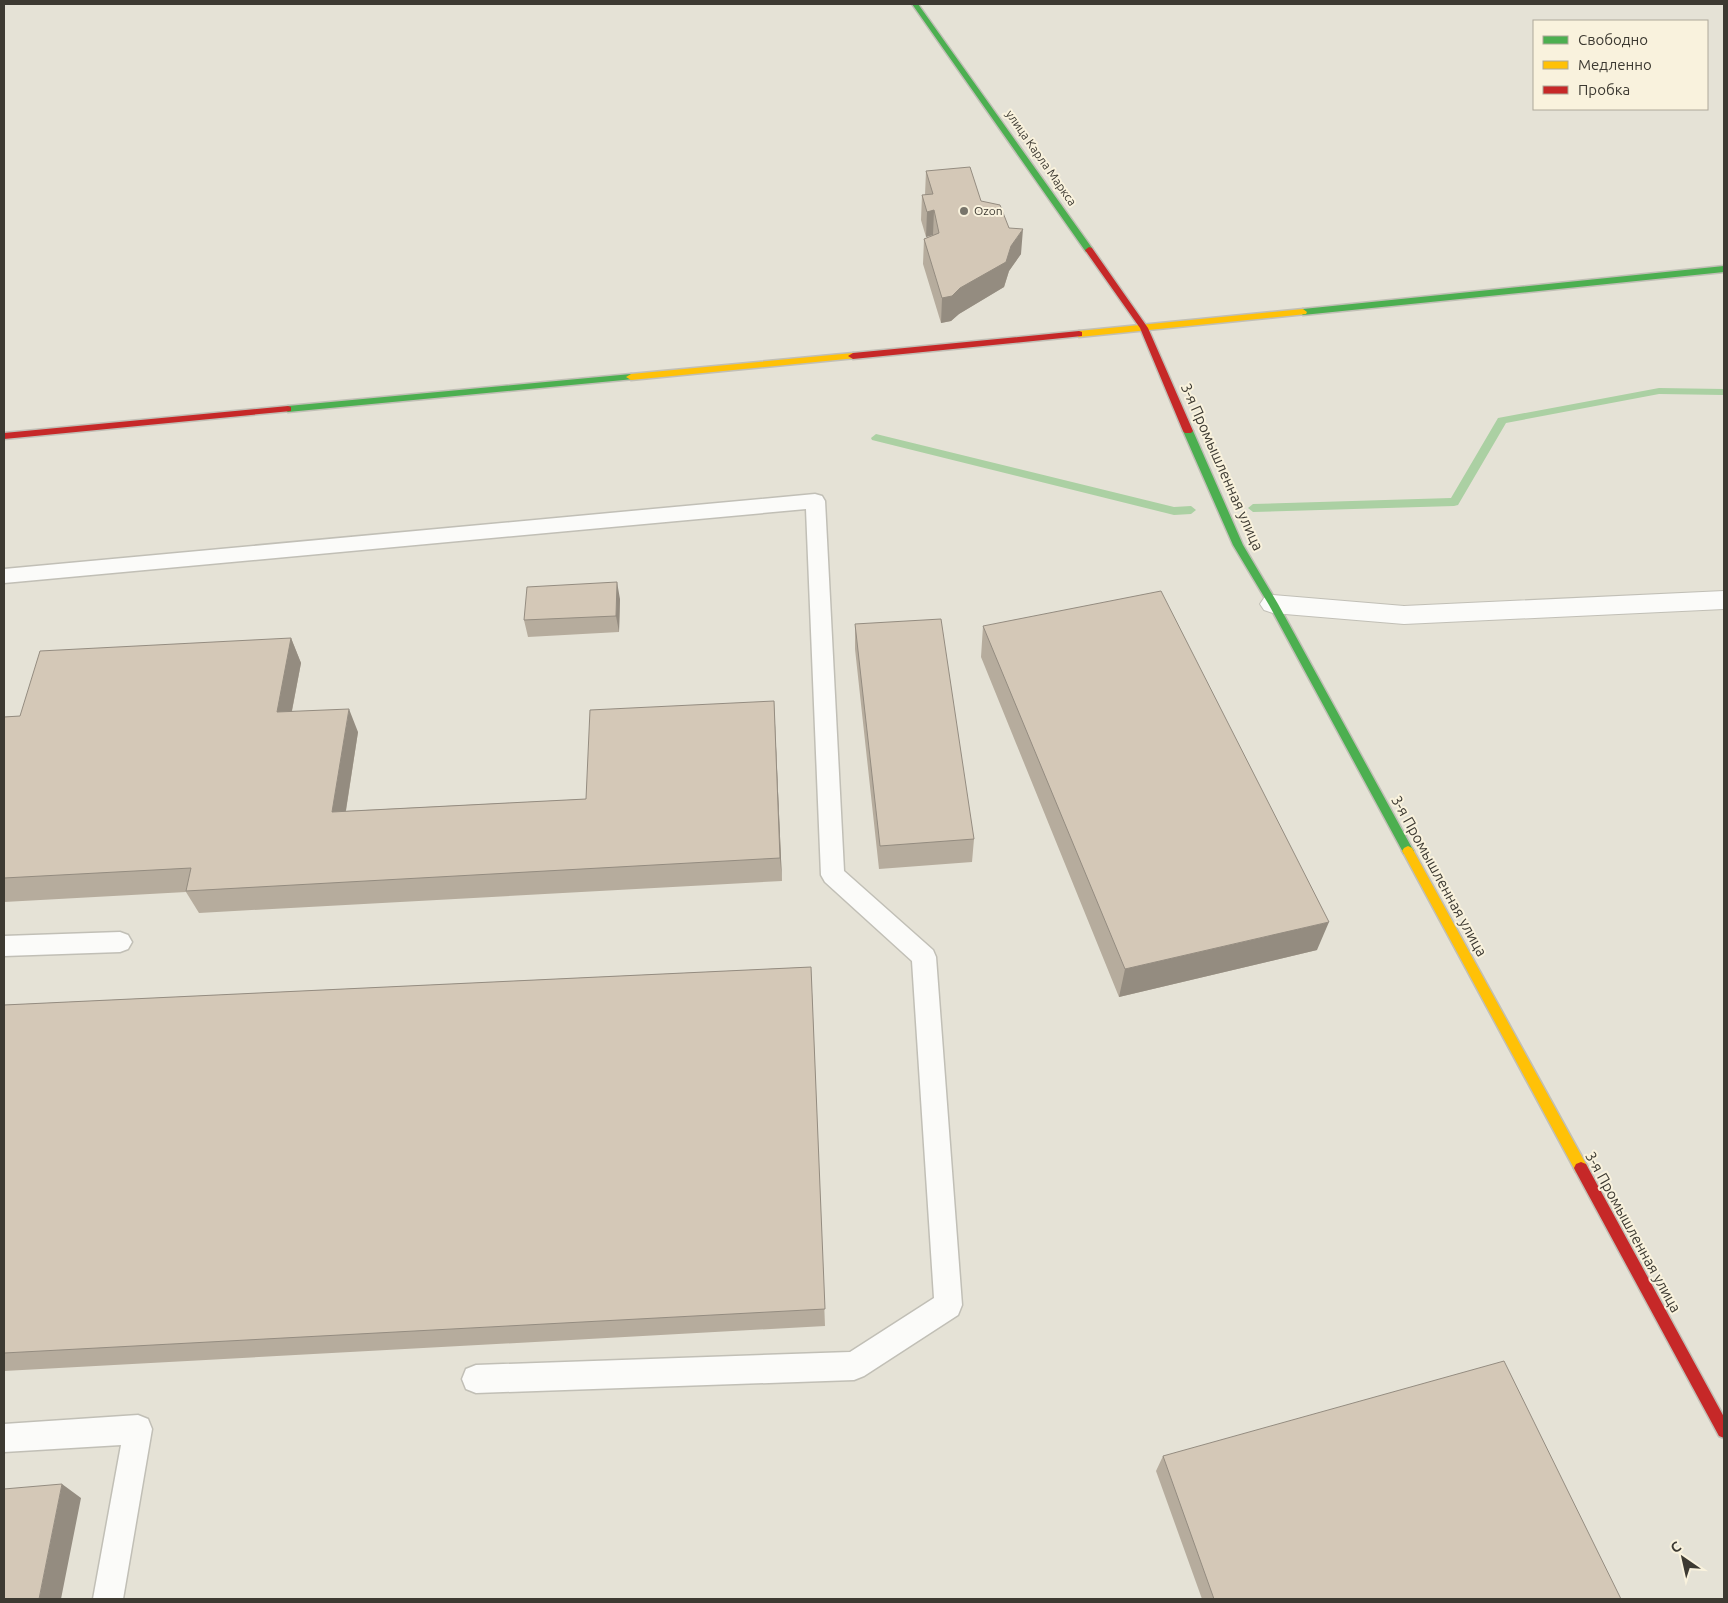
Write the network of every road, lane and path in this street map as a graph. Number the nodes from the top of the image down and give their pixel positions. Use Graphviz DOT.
graph roads {
  1 [pos="916,4"];
  2 [pos="1724,269"];
  3 [pos="1144,328"];
  4 [pos="4,436"];
  5 [pos="4,576"];
  6 [pos="1724,600"];
  7 [pos="1273,604"];
  8 [pos="120,942"];
  9 [pos="4,946"];
  10 [pos="476,1379"];
  11 [pos="1724,1431"];
  12 [pos="4,1438"];
  13 [pos="108,1599"];
  1 -- 3 [label="street, улица Карла Маркса"];
  2 -- 3 [label="street"];
  3 -- 4 [label="street"];
  3 -- 7 [label="street, 3-я Промышленная улица"];
  5 -- 10 [label="lane"];
  6 -- 7 [label="street"];
  7 -- 11 [label="street, 3-я Промышленная улица"];
  8 -- 9 [label="lane"];
  12 -- 13 [label="lane"];
}
